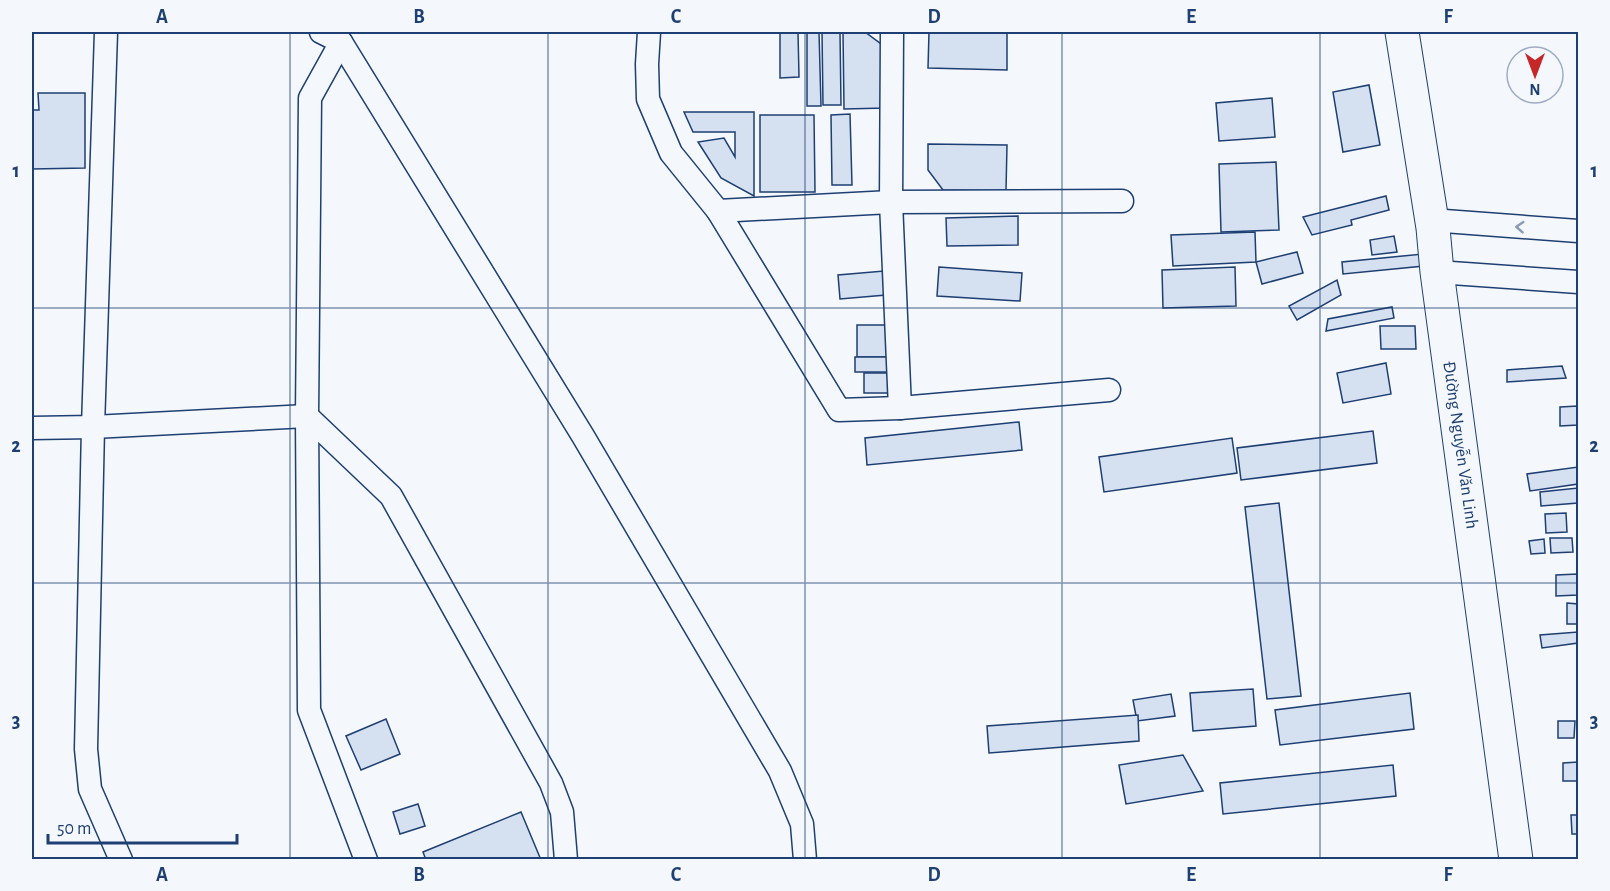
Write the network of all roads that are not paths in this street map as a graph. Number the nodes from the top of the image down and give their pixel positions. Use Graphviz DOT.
graph roads {
  1 [pos="106,32"];
  2 [pos="321,32"];
  3 [pos="649,32"];
  4 [pos="892,32"];
  5 [pos="1402,32"];
  6 [pos="341,42"];
  7 [pos="1122,201"];
  8 [pos="891,202"];
  9 [pos="718,211"];
  10 [pos="1431,220"];
  11 [pos="1578,231"];
  12 [pos="1437,272"];
  13 [pos="1578,282"];
  14 [pos="1109,390"];
  15 [pos="900,408"];
  16 [pos="308,416"];
  17 [pos="93,427"];
  18 [pos="32,428"];
  19 [pos="121,860"];
  20 [pos="366,860"];
  21 [pos="566,860"];
  22 [pos="805,860"];
  23 [pos="1516,860"];
  1 -- 17 [label="street"];
  2 -- 6 [label="street"];
  3 -- 9 [label="street"];
  4 -- 8 [label="street"];
  5 -- 10 [label="main road, Đường Nguyễn Văn Linh"];
  6 -- 16 [label="street"];
  6 -- 22 [label="street"];
  7 -- 8 [label="street"];
  8 -- 9 [label="street"];
  8 -- 15 [label="street"];
  9 -- 15 [label="street"];
  11 -- 10 [label="street, one-way"];
  10 -- 12 [label="main road, Đường Nguyễn Văn Linh"];
  12 -- 13 [label="street"];
  12 -- 23 [label="main road, Đường Nguyễn Văn Linh"];
  14 -- 15 [label="street"];
  16 -- 17 [label="street"];
  16 -- 20 [label="street"];
  16 -- 21 [label="street"];
  17 -- 18 [label="street"];
  17 -- 19 [label="street"];
}
